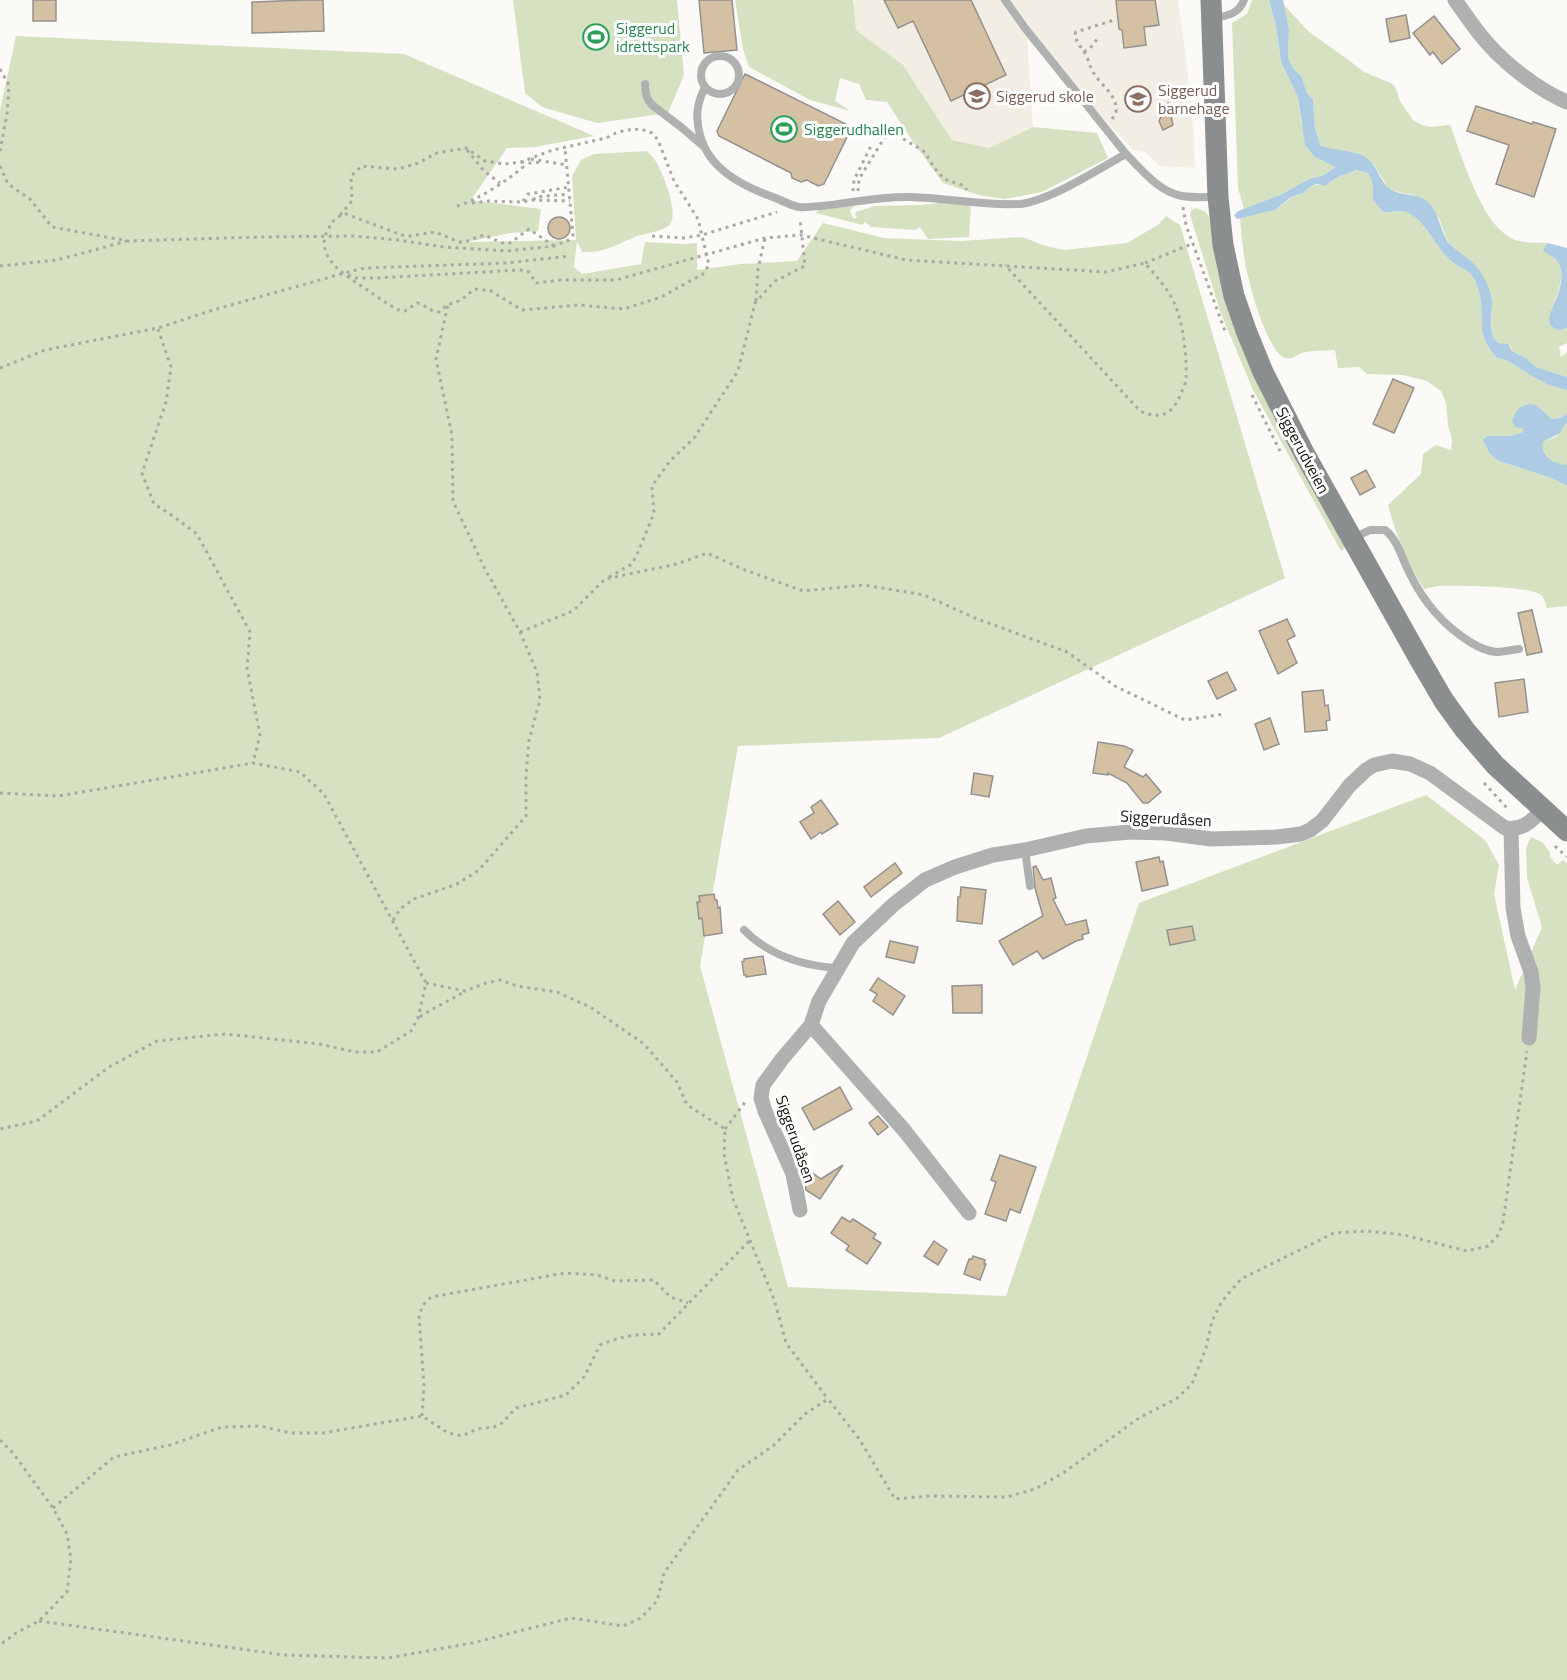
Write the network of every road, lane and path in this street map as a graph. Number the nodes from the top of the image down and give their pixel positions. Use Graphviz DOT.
graph roads {
  1 [pos="1005,0"];
  2 [pos="1244,0"];
  3 [pos="1455,0"];
  4 [pos="1212,9"];
  5 [pos="1114,20"];
  6 [pos="1098,38"];
  7 [pos="1084,52"];
  8 [pos="0,69"];
  9 [pos="645,84"];
  10 [pos="705,87"];
  11 [pos="1567,102"];
  12 [pos="1105,127"];
  13 [pos="872,144"];
  14 [pos="703,146"];
  15 [pos="466,148"];
  16 [pos="565,148"];
  17 [pos="0,151"];
  18 [pos="1126,154"];
  19 [pos="530,158"];
  20 [pos="521,162"];
  21 [pos="542,162"];
  22 [pos="567,165"];
  23 [pos="0,166"];
  24 [pos="854,180"];
  25 [pos="501,183"];
  26 [pos="569,187"];
  27 [pos="570,194"];
  28 [pos="1218,197"];
  29 [pos="533,200"];
  30 [pos="570,201"];
  31 [pos="857,201"];
  32 [pos="521,202"];
  33 [pos="977,202"];
  34 [pos="470,203"];
  35 [pos="457,206"];
  36 [pos="799,207"];
  37 [pos="340,215"];
  38 [pos="702,235"];
  39 [pos="801,235"];
  40 [pos="324,236"];
  41 [pos="652,236"];
  42 [pos="765,238"];
  43 [pos="128,241"];
  44 [pos="1194,243"];
  45 [pos="554,246"];
  46 [pos="705,254"];
  47 [pos="570,256"];
  48 [pos="1145,263"];
  49 [pos="1005,265"];
  50 [pos="0,266"];
  51 [pos="343,273"];
  52 [pos="756,303"];
  53 [pos="448,304"];
  54 [pos="158,328"];
  55 [pos="0,368"];
  56 [pos="1352,539"];
  57 [pos="605,579"];
  58 [pos="520,632"];
  59 [pos="1519,649"];
  60 [pos="1224,714"];
  61 [pos="254,763"];
  62 [pos="0,793"];
  63 [pos="1543,809"];
  64 [pos="1511,829"];
  65 [pos="1567,831"];
  66 [pos="1025,850"];
  67 [pos="1030,886"];
  68 [pos="393,920"];
  69 [pos="744,930"];
  70 [pos="838,968"];
  71 [pos="426,983"];
  72 [pos="465,991"];
  73 [pos="418,1018"];
  74 [pos="811,1025"];
  75 [pos="1529,1038"];
  76 [pos="763,1085"];
  77 [pos="0,1129"];
  78 [pos="725,1129"];
  79 [pos="800,1210"];
  80 [pos="969,1213"];
  81 [pos="750,1240"];
  82 [pos="688,1303"];
  83 [pos="828,1400"];
  84 [pos="422,1416"];
  85 [pos="0,1440"];
  86 [pos="53,1508"];
  87 [pos="39,1622"];
  88 [pos="0,1645"];
  1 -- 12 [label="lane"];
  2 -- 4 [label="lane"];
  3 -- 11 [label="street"];
  4 -- 28 [label="main road, Siggerudveien"];
  5 -- 7 [label="path"];
  6 -- 7 [label="path"];
  7 -- 12 [label="path"];
  8 -- 17 [label="path"];
  9 -- 14 [label="lane"];
  10 -- 10 [label="lane"];
  10 -- 14 [label="lane"];
  12 -- 18 [label="lane"];
  13 -- 24 [label="path"];
  14 -- 36 [label="lane"];
  15 -- 20 [label="path"];
  15 -- 25 [label="path"];
  15 -- 37 [label="path"];
  16 -- 19 [label="path"];
  16 -- 22 [label="path"];
  16 -- 38 [label="path"];
  18 -- 28 [label="lane"];
  18 -- 33 [label="lane"];
  19 -- 20 [label="path"];
  19 -- 21 [label="path"];
  20 -- 21 [label="path"];
  20 -- 25 [label="path"];
  21 -- 22 [label="path"];
  22 -- 26 [label="path"];
  23 -- 43 [label="path"];
  25 -- 34 [label="path"];
  26 -- 27 [label="path"];
  26 -- 32 [label="path"];
  27 -- 29 [label="path"];
  27 -- 30 [label="path"];
  28 -- 56 [label="main road, Siggerudveien"];
  29 -- 30 [label="path"];
  29 -- 32 [label="path"];
  30 -- 45 [label="path"];
  31 -- 33 [label="lane"];
  31 -- 33 [label="path"];
  31 -- 36 [label="lane"];
  32 -- 34 [label="path"];
  34 -- 35 [label="path"];
  36 -- 38 [label="path"];
  36 -- 39 [label="path"];
  37 -- 40 [label="path"];
  37 -- 45 [label="path"];
  38 -- 41 [label="path"];
  38 -- 46 [label="path"];
  39 -- 42 [label="path"];
  39 -- 49 [label="path"];
  39 -- 52 [label="path"];
  40 -- 43 [label="path"];
  40 -- 45 [label="path"];
  40 -- 51 [label="path"];
  42 -- 46 [label="path"];
  42 -- 52 [label="path"];
  43 -- 50 [label="path"];
  44 -- 48 [label="path"];
  46 -- 51 [label="path"];
  46 -- 53 [label="path"];
  47 -- 51 [label="path"];
  48 -- 49 [label="path"];
  48 -- 49 [label="path"];
  51 -- 53 [label="path"];
  51 -- 54 [label="path"];
  52 -- 57 [label="path"];
  53 -- 58 [label="path"];
  54 -- 55 [label="path"];
  54 -- 61 [label="path"];
  56 -- 59 [label="lane"];
  56 -- 63 [label="main road, Siggerudveien"];
  57 -- 58 [label="path"];
  57 -- 60 [label="path"];
  58 -- 68 [label="path"];
  61 -- 62 [label="path"];
  61 -- 68 [label="path"];
  63 -- 64 [label="street"];
  63 -- 65 [label="main road, Siggerudveien"];
  64 -- 66 [label="street, Siggerudåsen"];
  64 -- 75 [label="street"];
  66 -- 67 [label="lane"];
  66 -- 70 [label="street, Siggerudåsen"];
  68 -- 71 [label="path"];
  69 -- 70 [label="lane"];
  70 -- 74 [label="street, Siggerudåsen"];
  71 -- 72 [label="path"];
  71 -- 73 [label="path"];
  72 -- 73 [label="path"];
  72 -- 78 [label="path"];
  73 -- 77 [label="path"];
  74 -- 76 [label="street, Siggerudåsen"];
  74 -- 80 [label="street"];
  75 -- 83 [label="path"];
  76 -- 78 [label="path"];
  76 -- 79 [label="street, Siggerudåsen"];
  78 -- 81 [label="path"];
  81 -- 82 [label="path"];
  81 -- 83 [label="path"];
  82 -- 84 [label="path"];
  82 -- 84 [label="path"];
  83 -- 87 [label="path"];
  84 -- 86 [label="path"];
  85 -- 86 [label="path"];
  86 -- 87 [label="path"];
  87 -- 88 [label="path"];
}
